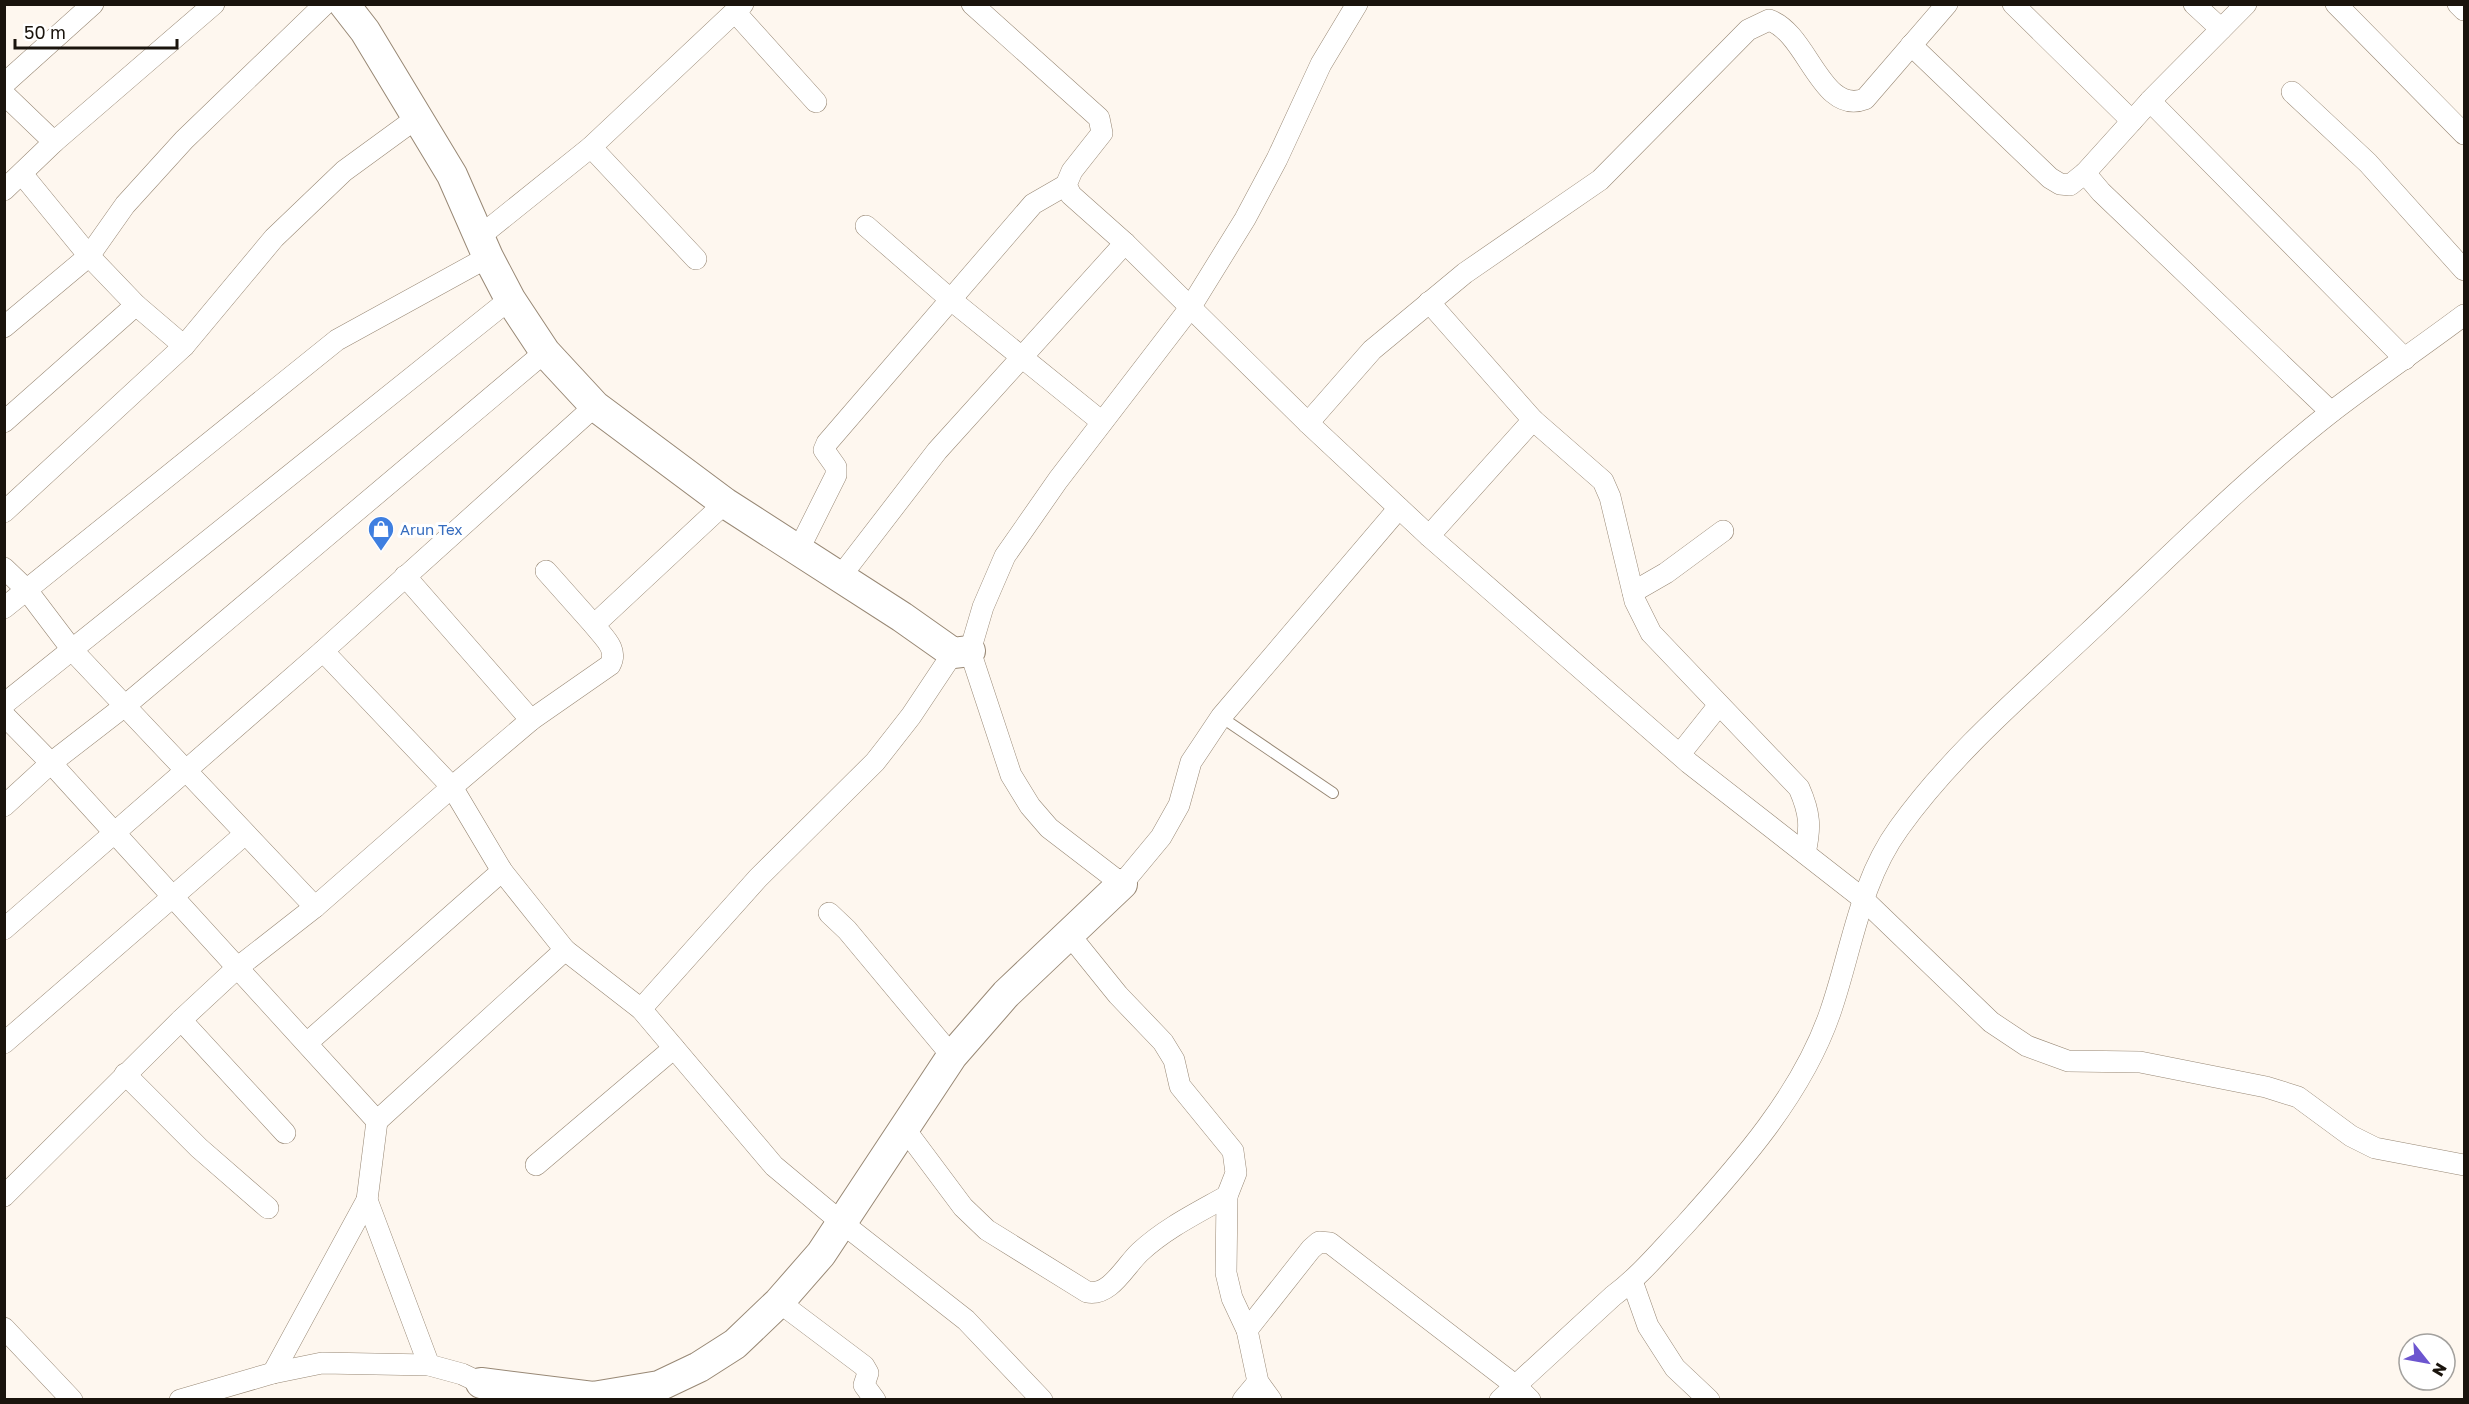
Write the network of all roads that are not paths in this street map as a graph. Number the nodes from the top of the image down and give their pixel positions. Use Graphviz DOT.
graph roads {
  1 [pos="93,4"];
  2 [pos="214,4"];
  3 [pos="325,4"];
  4 [pos="344,4"];
  5 [pos="972,4"];
  6 [pos="1357,4"];
  7 [pos="1947,4"];
  8 [pos="2013,4"];
  9 [pos="2194,4"];
  10 [pos="2246,4"];
  11 [pos="2336,4"];
  12 [pos="2458,4"];
  13 [pos="739,8"];
  14 [pos="2464,10"];
  15 [pos="2221,29"];
  16 [pos="1911,45"];
  17 [pos="4,84"];
  18 [pos="2292,92"];
  19 [pos="4,93"];
  20 [pos="2150,101"];
  21 [pos="816,102"];
  22 [pos="418,117"];
  23 [pos="2132,121"];
  24 [pos="2464,134"];
  25 [pos="54,142"];
  26 [pos="591,147"];
  27 [pos="22,174"];
  28 [pos="2085,174"];
  29 [pos="1066,185"];
  30 [pos="4,190"];
  31 [pos="866,226"];
  32 [pos="1125,243"];
  33 [pos="484,247"];
  34 [pos="89,256"];
  35 [pos="696,259"];
  36 [pos="2464,270"];
  37 [pos="950,298"];
  38 [pos="510,299"];
  39 [pos="1429,302"];
  40 [pos="136,305"];
  41 [pos="1190,308"];
  42 [pos="2464,315"];
  43 [pos="4,327"];
  44 [pos="184,346"];
  45 [pos="545,352"];
  46 [pos="1022,356"];
  47 [pos="2405,359"];
  48 [pos="595,406"];
  49 [pos="2331,412"];
  50 [pos="1533,420"];
  51 [pos="4,422"];
  52 [pos="1102,422"];
  53 [pos="1308,423"];
  54 [pos="725,503"];
  55 [pos="1399,508"];
  56 [pos="4,512"];
  57 [pos="1723,531"];
  58 [pos="1428,536"];
  59 [pos="798,551"];
  60 [pos="4,568"];
  61 [pos="546,571"];
  62 [pos="405,576"];
  63 [pos="840,578"];
  64 [pos="26,589"];
  65 [pos="1633,592"];
  66 [pos="4,608"];
  67 [pos="594,625"];
  68 [pos="73,651"];
  69 [pos="323,651"];
  70 [pos="961,652"];
  71 [pos="4,704"];
  72 [pos="126,705"];
  73 [pos="1719,705"];
  74 [pos="4,715"];
  75 [pos="1221,717"];
  76 [pos="531,720"];
  77 [pos="1680,754"];
  78 [pos="51,763"];
  79 [pos="186,770"];
  80 [pos="452,788"];
  81 [pos="1332,793"];
  82 [pos="4,806"];
  83 [pos="114,834"];
  84 [pos="245,834"];
  85 [pos="1805,853"];
  86 [pos="502,871"];
  87 [pos="1122,884"];
  88 [pos="172,897"];
  89 [pos="1862,898"];
  90 [pos="315,907"];
  91 [pos="830,913"];
  92 [pos="4,929"];
  93 [pos="1068,933"];
  94 [pos="565,950"];
  95 [pos="237,968"];
  96 [pos="640,1009"];
  97 [pos="181,1020"];
  98 [pos="4,1043"];
  99 [pos="307,1043"];
  100 [pos="674,1048"];
  101 [pos="952,1056"];
  102 [pos="125,1074"];
  103 [pos="377,1121"];
  104 [pos="904,1128"];
  105 [pos="285,1133"];
  106 [pos="536,1165"];
  107 [pos="2464,1165"];
  108 [pos="4,1196"];
  109 [pos="1227,1196"];
  110 [pos="367,1200"];
  111 [pos="268,1208"];
  112 [pos="841,1222"];
  113 [pos="1632,1281"];
  114 [pos="779,1302"];
  115 [pos="4,1328"];
  116 [pos="1247,1330"];
  117 [pos="429,1365"];
  118 [pos="273,1373"];
  119 [pos="1258,1382"];
  120 [pos="490,1391"];
  121 [pos="1515,1395"];
  122 [pos="72,1400"];
  123 [pos="180,1400"];
  124 [pos="875,1400"];
  125 [pos="1042,1400"];
  126 [pos="1243,1400"];
  127 [pos="1271,1400"];
  128 [pos="1709,1400"];
  1 -- 17 [label="street"];
  2 -- 25 [label="street"];
  3 -- 34 [label="street"];
  4 -- 22 [label="street"];
  5 -- 29 [label="street"];
  6 -- 41 [label="street"];
  7 -- 16 [label="street"];
  8 -- 23 [label="street"];
  9 -- 15 [label="street"];
  10 -- 15 [label="street"];
  11 -- 24 [label="street"];
  12 -- 14 [label="street"];
  13 -- 21 [label="street"];
  13 -- 26 [label="street"];
  15 -- 20 [label="street"];
  16 -- 28 [label="street"];
  16 -- 39 [label="street"];
  18 -- 36 [label="street"];
  19 -- 25 [label="street"];
  20 -- 23 [label="street"];
  20 -- 47 [label="street"];
  22 -- 33 [label="street"];
  22 -- 44 [label="street"];
  23 -- 28 [label="street"];
  25 -- 27 [label="street"];
  26 -- 33 [label="street"];
  26 -- 35 [label="street"];
  27 -- 30 [label="street"];
  27 -- 34 [label="street"];
  28 -- 49 [label="street"];
  29 -- 32 [label="street"];
  29 -- 37 [label="street"];
  31 -- 37 [label="street"];
  32 -- 41 [label="street"];
  32 -- 46 [label="street"];
  33 -- 38 [label="street"];
  33 -- 64 [label="street"];
  34 -- 40 [label="street"];
  34 -- 43 [label="street"];
  37 -- 46 [label="street"];
  37 -- 59 [label="street"];
  38 -- 45 [label="street"];
  38 -- 68 [label="street"];
  39 -- 50 [label="street"];
  39 -- 53 [label="street"];
  40 -- 44 [label="street"];
  40 -- 51 [label="street"];
  41 -- 52 [label="street"];
  41 -- 53 [label="street"];
  42 -- 47 [label="street"];
  44 -- 56 [label="street"];
  45 -- 48 [label="street"];
  45 -- 72 [label="street"];
  46 -- 52 [label="street"];
  46 -- 63 [label="street"];
  47 -- 49 [label="street"];
  48 -- 54 [label="street"];
  48 -- 62 [label="street"];
  49 -- 89 [label="street"];
  50 -- 58 [label="street"];
  50 -- 65 [label="street"];
  52 -- 70 [label="street"];
  53 -- 55 [label="street"];
  54 -- 59 [label="street"];
  54 -- 67 [label="street"];
  55 -- 58 [label="street"];
  55 -- 75 [label="street"];
  57 -- 65 [label="street"];
  58 -- 77 [label="street"];
  59 -- 63 [label="street"];
  60 -- 64 [label="street"];
  61 -- 67 [label="street"];
  62 -- 69 [label="street"];
  62 -- 76 [label="street"];
  63 -- 70 [label="street"];
  64 -- 66 [label="street"];
  64 -- 68 [label="street"];
  65 -- 73 [label="street"];
  67 -- 76 [label="street"];
  68 -- 71 [label="street"];
  68 -- 72 [label="street"];
  69 -- 79 [label="street"];
  69 -- 80 [label="street"];
  70 -- 87 [label="street"];
  70 -- 96 [label="street"];
  72 -- 78 [label="street"];
  72 -- 79 [label="street"];
  73 -- 77 [label="street"];
  73 -- 85 [label="street"];
  74 -- 78 [label="street"];
  75 -- 81 [label="lane"];
  75 -- 87 [label="street"];
  76 -- 80 [label="street"];
  77 -- 85 [label="street"];
  78 -- 82 [label="street"];
  78 -- 83 [label="street"];
  79 -- 83 [label="street"];
  79 -- 84 [label="street"];
  80 -- 86 [label="street"];
  80 -- 90 [label="street"];
  83 -- 88 [label="street"];
  83 -- 92 [label="street"];
  84 -- 88 [label="street"];
  84 -- 90 [label="street"];
  85 -- 89 [label="street"];
  86 -- 94 [label="street"];
  86 -- 99 [label="street"];
  87 -- 93 [label="street"];
  88 -- 95 [label="street"];
  88 -- 98 [label="street"];
  89 -- 107 [label="street"];
  89 -- 113 [label="street"];
  90 -- 95 [label="street"];
  91 -- 101 [label="street"];
  93 -- 101 [label="street"];
  93 -- 109 [label="street"];
  94 -- 96 [label="street"];
  94 -- 103 [label="street"];
  95 -- 97 [label="street"];
  95 -- 99 [label="street"];
  96 -- 100 [label="street"];
  97 -- 102 [label="street"];
  97 -- 105 [label="street"];
  99 -- 103 [label="street"];
  100 -- 106 [label="street"];
  100 -- 112 [label="street"];
  101 -- 104 [label="street"];
  102 -- 108 [label="street"];
  102 -- 111 [label="street"];
  103 -- 110 [label="street"];
  104 -- 109 [label="street"];
  104 -- 112 [label="street"];
  109 -- 116 [label="street"];
  110 -- 117 [label="street"];
  110 -- 118 [label="street"];
  112 -- 114 [label="street"];
  112 -- 125 [label="street"];
  113 -- 121 [label="street"];
  113 -- 128 [label="street"];
  114 -- 120 [label="street"];
  114 -- 124 [label="street"];
  115 -- 122 [label="street"];
  116 -- 119 [label="street"];
  116 -- 121 [label="street"];
  117 -- 118 [label="street"];
  117 -- 120 [label="street"];
  118 -- 123 [label="street"];
  119 -- 126 [label="street"];
  119 -- 127 [label="street"];
}
